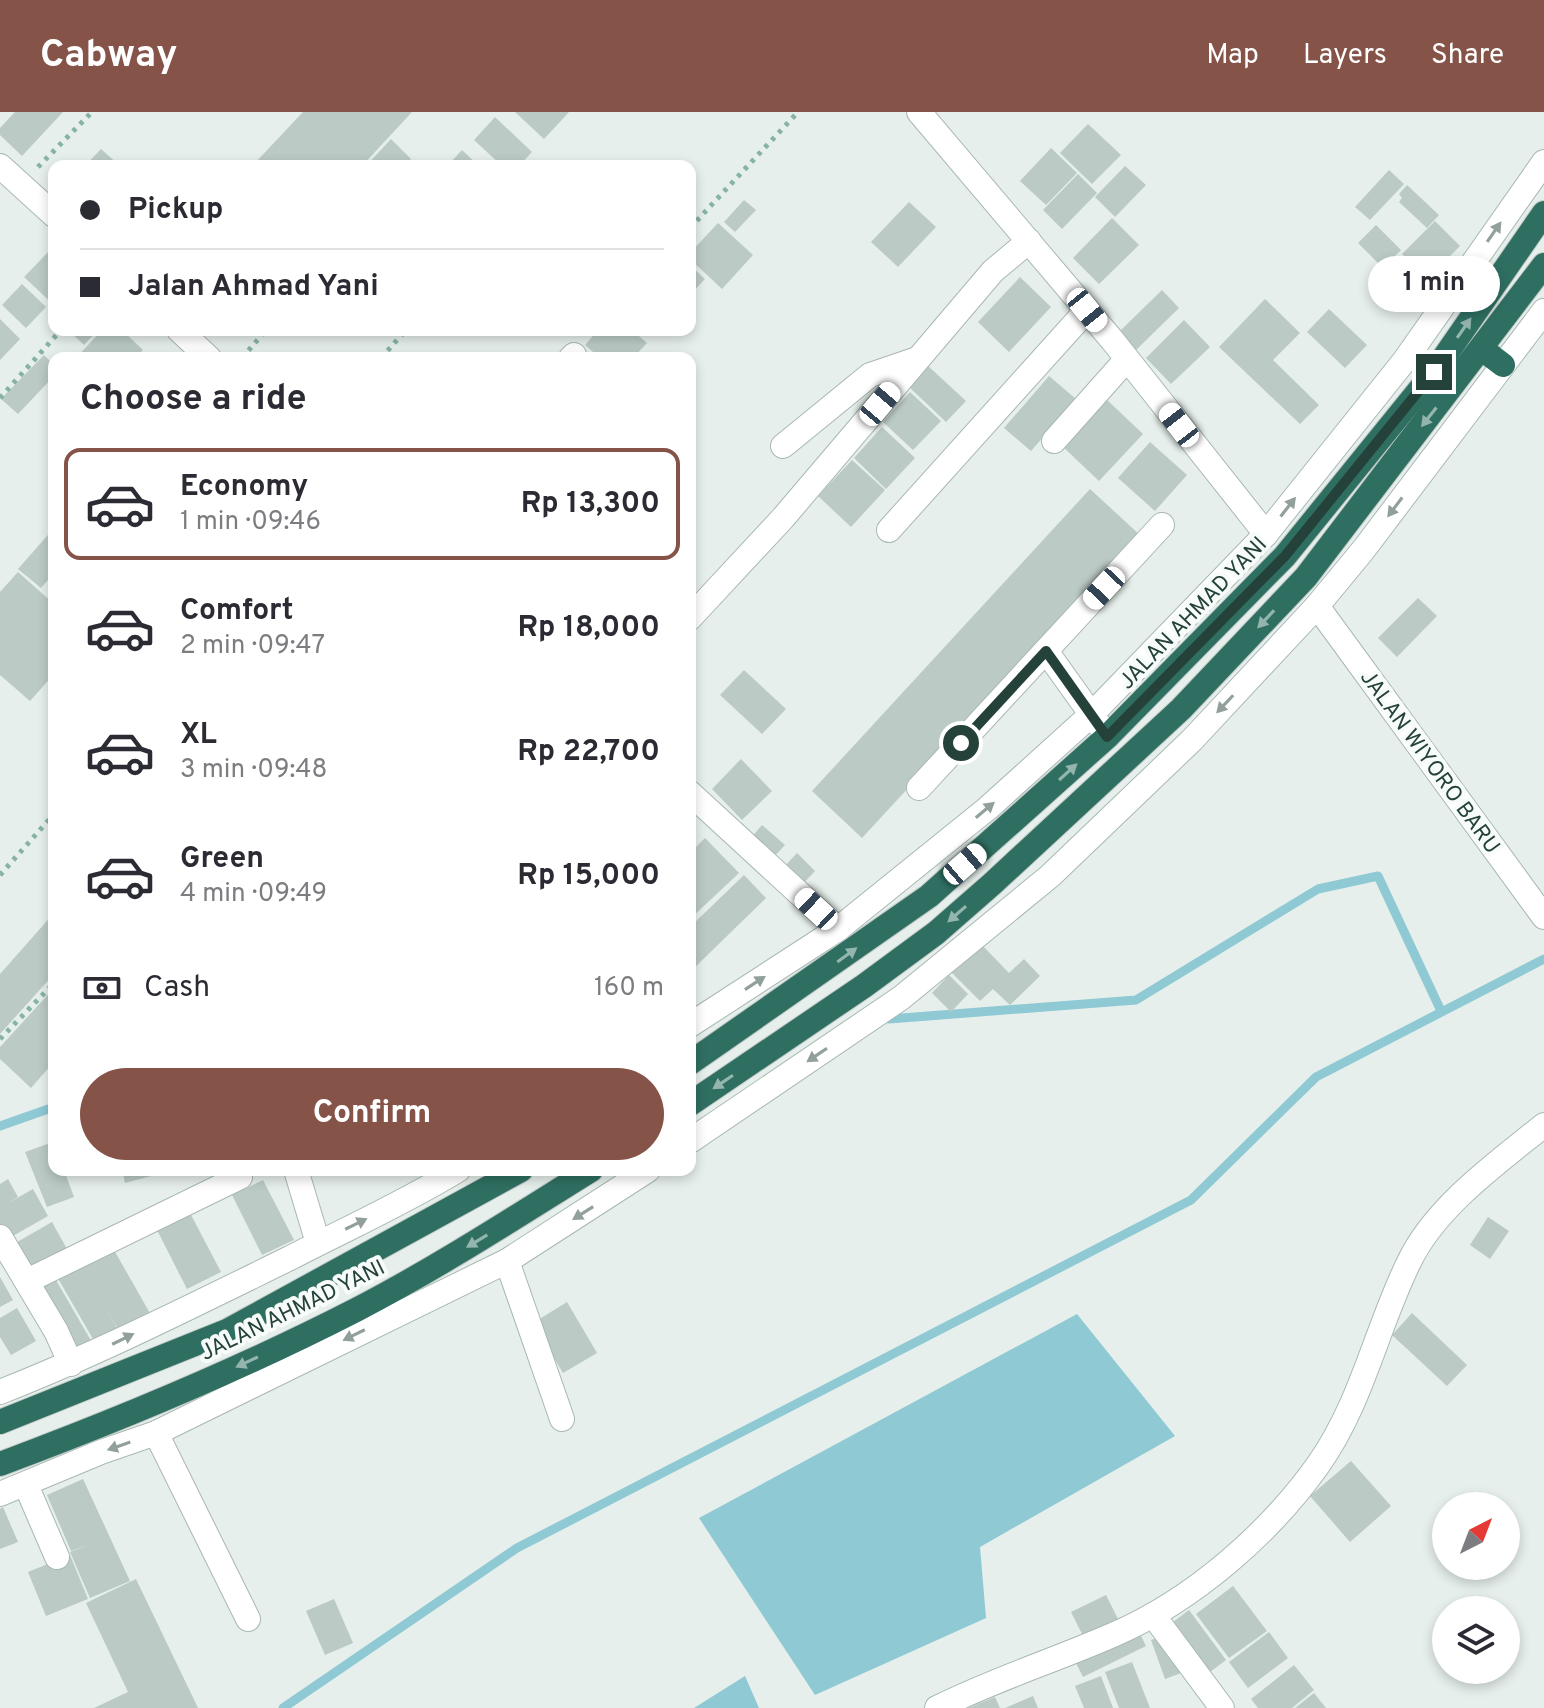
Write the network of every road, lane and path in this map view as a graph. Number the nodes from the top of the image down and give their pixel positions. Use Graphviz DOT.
graph roads {
  1 [pos="92,112"];
  2 [pos="798,112"];
  3 [pos="919,112"];
  4 [pos="1544,162"];
  5 [pos="0,166"];
  6 [pos="20,184"];
  7 [pos="48,210"];
  8 [pos="1544,213"];
  9 [pos="696,222"];
  10 [pos="1029,241"];
  11 [pos="1544,265"];
  12 [pos="1087,310"];
  13 [pos="1544,311"];
  14 [pos="56,336"];
  15 [pos="185,336"];
  16 [pos="261,336"];
  17 [pos="401,336"];
  18 [pos="1482,349"];
  19 [pos="203,352"];
  20 [pos="247,352"];
  21 [pos="386,352"];
  22 [pos="919,358"];
  23 [pos="1127,359"];
  24 [pos="1503,365"];
  25 [pos="0,398"];
  26 [pos="1054,441"];
  27 [pos="783,446"];
  28 [pos="1162,525"];
  29 [pos="889,530"];
  30 [pos="1266,534"];
  31 [pos="1317,606"];
  32 [pos="696,612"];
  33 [pos="1046,651"];
  34 [pos="1092,714"];
  35 [pos="1107,737"];
  36 [pos="919,788"];
  37 [pos="696,799"];
  38 [pos="48,821"];
  39 [pos="0,875"];
  40 [pos="1544,917"];
  41 [pos="838,929"];
  42 [pos="48,989"];
  43 [pos="696,1021"];
  44 [pos="0,1039"];
  45 [pos="696,1059"];
  46 [pos="696,1100"];
  47 [pos="1544,1125"];
  48 [pos="696,1137"];
  49 [pos="298,1176"];
  50 [pos="448,1176"];
  51 [pos="510,1176"];
  52 [pos="581,1176"];
  53 [pos="639,1176"];
  54 [pos="240,1177"];
  55 [pos="0,1237"];
  56 [pos="318,1243"];
  57 [pos="507,1261"];
  58 [pos="27,1281"];
  59 [pos="71,1364"];
  60 [pos="0,1392"];
  61 [pos="562,1419"];
  62 [pos="0,1422"];
  63 [pos="156,1433"];
  64 [pos="0,1464"];
  65 [pos="26,1485"];
  66 [pos="0,1494"];
  67 [pos="57,1557"];
  68 [pos="1153,1615"];
  69 [pos="248,1619"];
  70 [pos="937,1708"];
  71 [pos="1222,1708"];
  1 -- 6 [label="path"];
  2 -- 9 [label="path"];
  3 -- 10 [label="street"];
  30 -- 4 [label="street, one-way"];
  5 -- 6 [label="street"];
  6 -- 7 [label="street"];
  35 -- 8 [label="highway, JALAN AHMAD YANI, one-way"];
  10 -- 12 [label="street"];
  10 -- 22 [label="street"];
  11 -- 18 [label="highway"];
  12 -- 23 [label="street"];
  12 -- 29 [label="street"];
  13 -- 24 [label="street"];
  14 -- 25 [label="path"];
  15 -- 19 [label="street"];
  16 -- 20 [label="path"];
  17 -- 21 [label="path"];
  18 -- 24 [label="highway"];
  18 -- 46 [label="highway, one-way"];
  22 -- 27 [label="street"];
  22 -- 32 [label="street"];
  23 -- 26 [label="street"];
  23 -- 30 [label="street"];
  24 -- 31 [label="street, one-way"];
  28 -- 33 [label="street"];
  30 -- 34 [label="street"];
  31 -- 40 [label="street, JALAN WIYORO BARU"];
  31 -- 48 [label="street, one-way"];
  33 -- 34 [label="street"];
  33 -- 36 [label="street"];
  34 -- 35 [label="street"];
  41 -- 34 [label="street, one-way"];
  45 -- 35 [label="highway, JALAN AHMAD YANI, one-way"];
  37 -- 41 [label="street"];
  38 -- 39 [label="path"];
  43 -- 41 [label="street, one-way"];
  42 -- 44 [label="path"];
  47 -- 68 [label="street"];
  49 -- 56 [label="street"];
  56 -- 50 [label="street, one-way"];
  51 -- 62 [label="highway, JALAN AHMAD YANI"];
  52 -- 64 [label="highway, JALAN AHMAD YANI, one-way"];
  53 -- 57 [label="street, one-way"];
  54 -- 58 [label="street"];
  55 -- 58 [label="street"];
  59 -- 56 [label="street, one-way"];
  57 -- 61 [label="street"];
  57 -- 63 [label="street, one-way"];
  58 -- 59 [label="street"];
  59 -- 60 [label="street"];
  63 -- 65 [label="street, one-way"];
  63 -- 69 [label="street"];
  65 -- 66 [label="street"];
  65 -- 67 [label="street"];
  68 -- 70 [label="street"];
  68 -- 71 [label="street"];
}
